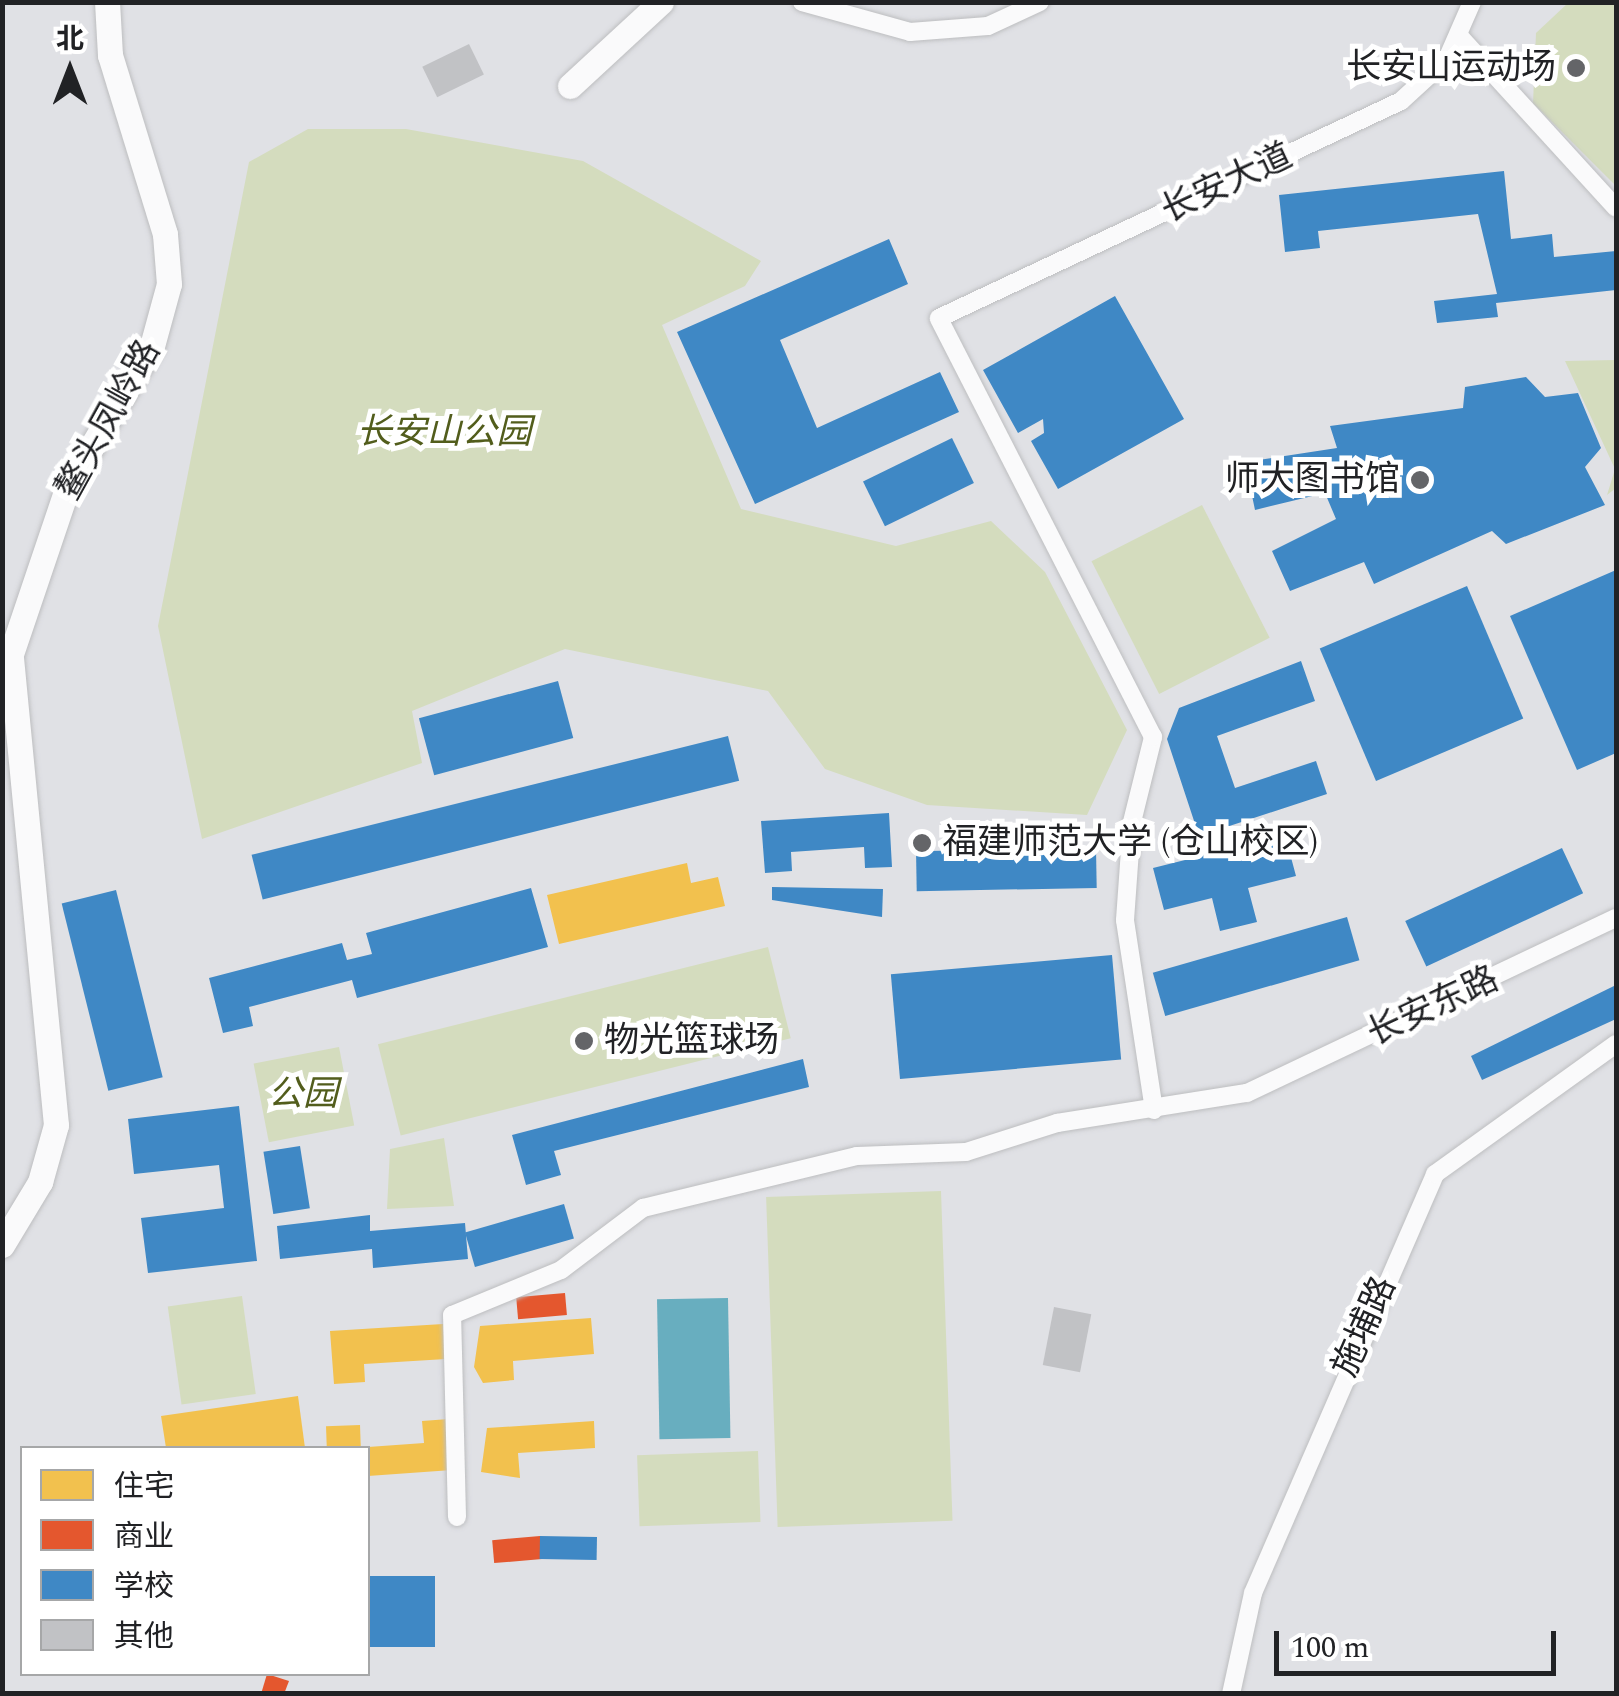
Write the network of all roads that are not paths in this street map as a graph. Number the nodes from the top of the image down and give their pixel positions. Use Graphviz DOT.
graph roads {
  1 [pos="108,2"];
  2 [pos="661,2"];
  3 [pos="802,2"];
  4 [pos="1040,2"];
  5 [pos="1472,2"];
  6 [pos="1460,38"];
  7 [pos="570,86"];
  8 [pos="1616,208"];
  9 [pos="1616,918"];
  10 [pos="1616,1044"];
  11 [pos="1154,1110"];
  12 [pos="2,1245"];
  13 [pos="457,1517"];
  14 [pos="1231,1694"];
  1 -- 12 [label="street, 鳌头凤岭路"];
  2 -- 7 [label="street"];
  3 -- 4 [label="street"];
  5 -- 6 [label="street, 长安大道"];
  6 -- 8 [label="street"];
  6 -- 11 [label="street, 长安大道"];
  9 -- 11 [label="street, 长安东路"];
  10 -- 14 [label="street, 施埔路"];
  11 -- 13 [label="street, 长安东路"];
}
